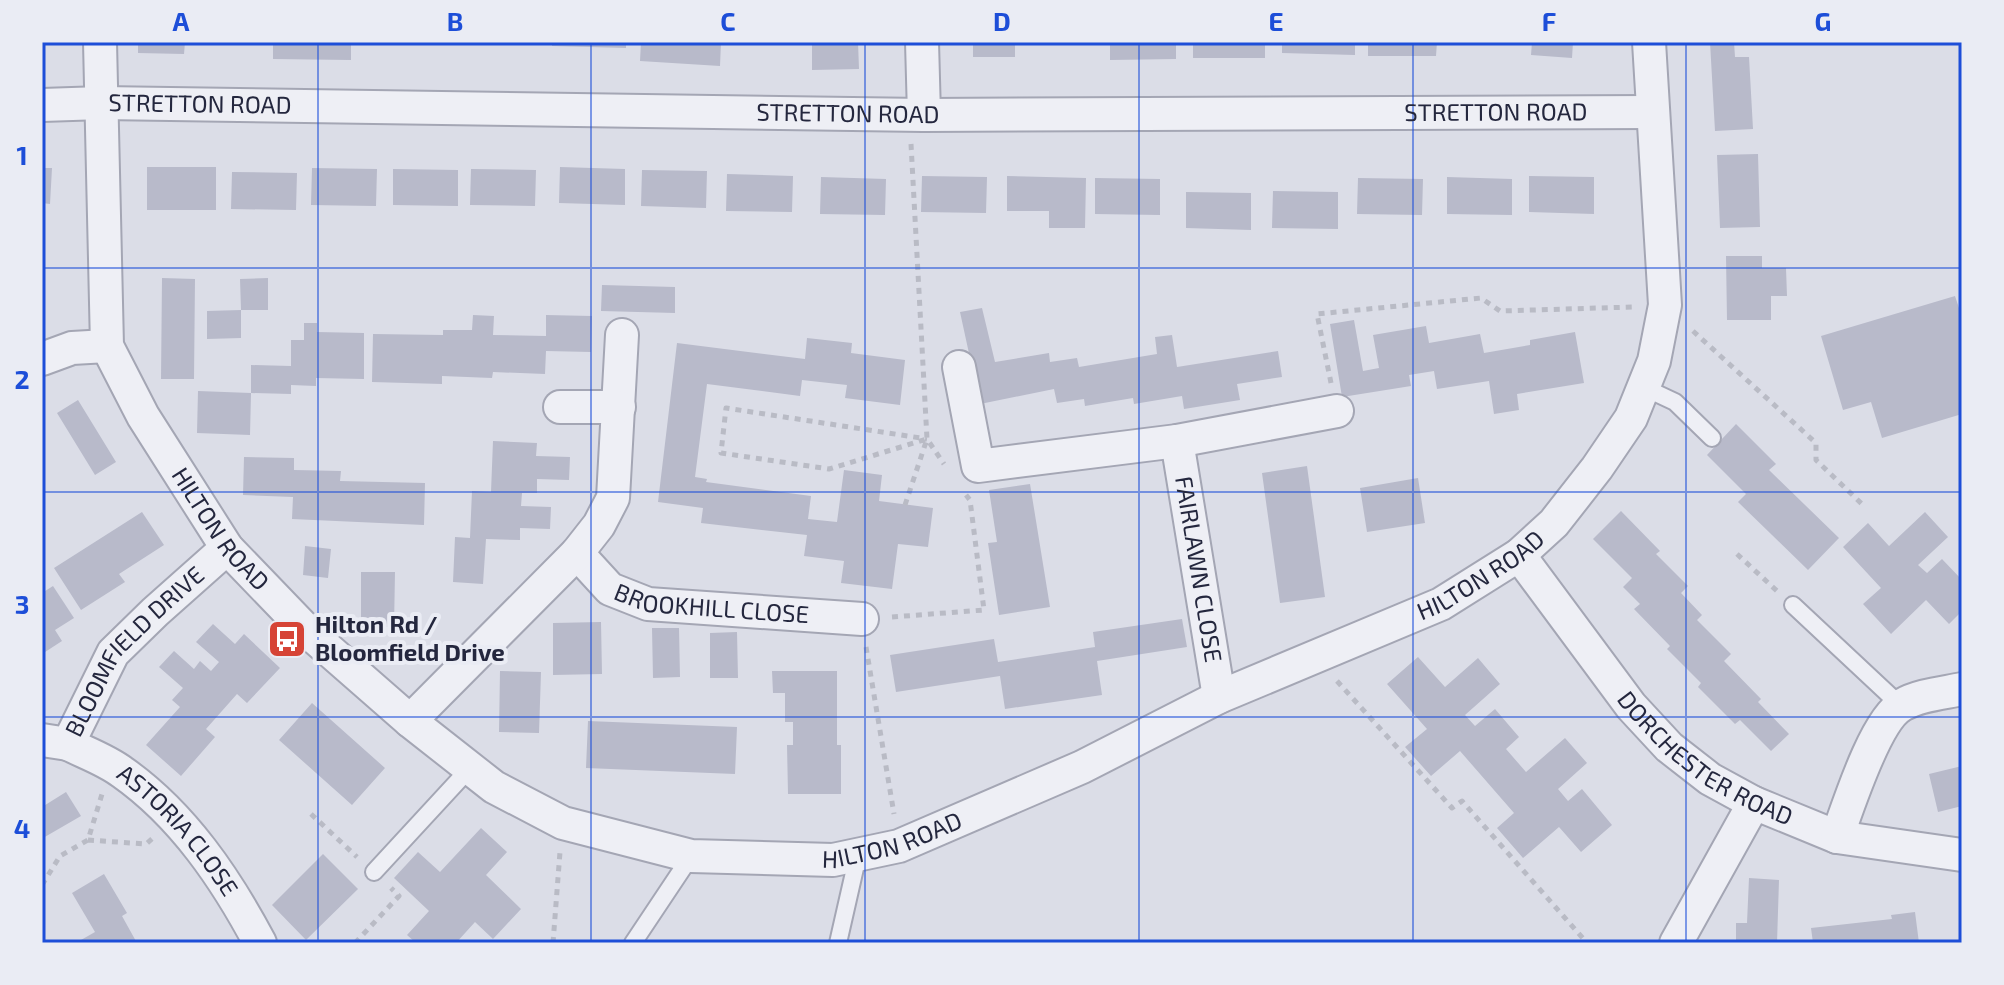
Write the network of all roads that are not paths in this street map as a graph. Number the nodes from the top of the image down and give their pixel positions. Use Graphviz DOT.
graph roads {
  1 [pos="100,42"];
  2 [pos="922,42"];
  3 [pos="1649,42"];
  4 [pos="102,103"];
  5 [pos="42,105"];
  6 [pos="1653,112"];
  7 [pos="917,115"];
  8 [pos="622,335"];
  9 [pos="107,346"];
  10 [pos="42,359"];
  11 [pos="959,367"];
  12 [pos="1643,387"];
  13 [pos="560,407"];
  14 [pos="619,407"];
  15 [pos="1337,411"];
  16 [pos="1712,438"];
  17 [pos="1177,441"];
  18 [pos="227,548"];
  19 [pos="577,553"];
  20 [pos="1519,555"];
  21 [pos="1793,605"];
  22 [pos="862,619"];
  23 [pos="1962,689"];
  24 [pos="1219,697"];
  25 [pos="1900,705"];
  26 [pos="410,721"];
  27 [pos="55,742"];
  28 [pos="470,768"];
  29 [pos="1754,803"];
  30 [pos="1837,837"];
  31 [pos="858,855"];
  32 [pos="1962,855"];
  33 [pos="691,856"];
  34 [pos="374,872"];
  35 [pos="260,943"];
  36 [pos="633,943"];
  37 [pos="838,943"];
  38 [pos="1676,943"];
  1 -- 4 [label="street, HILTON ROAD"];
  2 -- 7 [label="street"];
  3 -- 6 [label="street, HILTON ROAD"];
  4 -- 5 [label="street, STRETTON ROAD"];
  4 -- 7 [label="street, STRETTON ROAD"];
  4 -- 9 [label="street, HILTON ROAD"];
  6 -- 7 [label="street, STRETTON ROAD"];
  6 -- 12 [label="street, HILTON ROAD"];
  8 -- 14 [label="street"];
  9 -- 10 [label="street"];
  9 -- 18 [label="street, HILTON ROAD"];
  11 -- 17 [label="street, FAIRLAWN CLOSE"];
  12 -- 16 [label="lane"];
  12 -- 20 [label="street, HILTON ROAD"];
  13 -- 14 [label="street"];
  14 -- 19 [label="street"];
  15 -- 17 [label="street, FAIRLAWN CLOSE"];
  17 -- 24 [label="street, FAIRLAWN CLOSE"];
  18 -- 26 [label="street, HILTON ROAD"];
  18 -- 27 [label="street, BLOOMFIELD DRIVE"];
  19 -- 22 [label="street, BROOKHILL CLOSE"];
  19 -- 26 [label="street"];
  20 -- 24 [label="street, HILTON ROAD"];
  20 -- 29 [label="street, DORCHESTER ROAD"];
  21 -- 25 [label="lane"];
  23 -- 25 [label="street"];
  24 -- 31 [label="street, HILTON ROAD"];
  25 -- 30 [label="street"];
  26 -- 28 [label="street, HILTON ROAD"];
  27 -- 35 [label="street, ASTORIA CLOSE"];
  28 -- 33 [label="street, HILTON ROAD"];
  28 -- 34 [label="lane"];
  29 -- 30 [label="street, DORCHESTER ROAD"];
  29 -- 38 [label="street"];
  30 -- 32 [label="street, DORCHESTER ROAD"];
  31 -- 33 [label="street, HILTON ROAD"];
  31 -- 37 [label="lane"];
  33 -- 36 [label="lane"];
}
